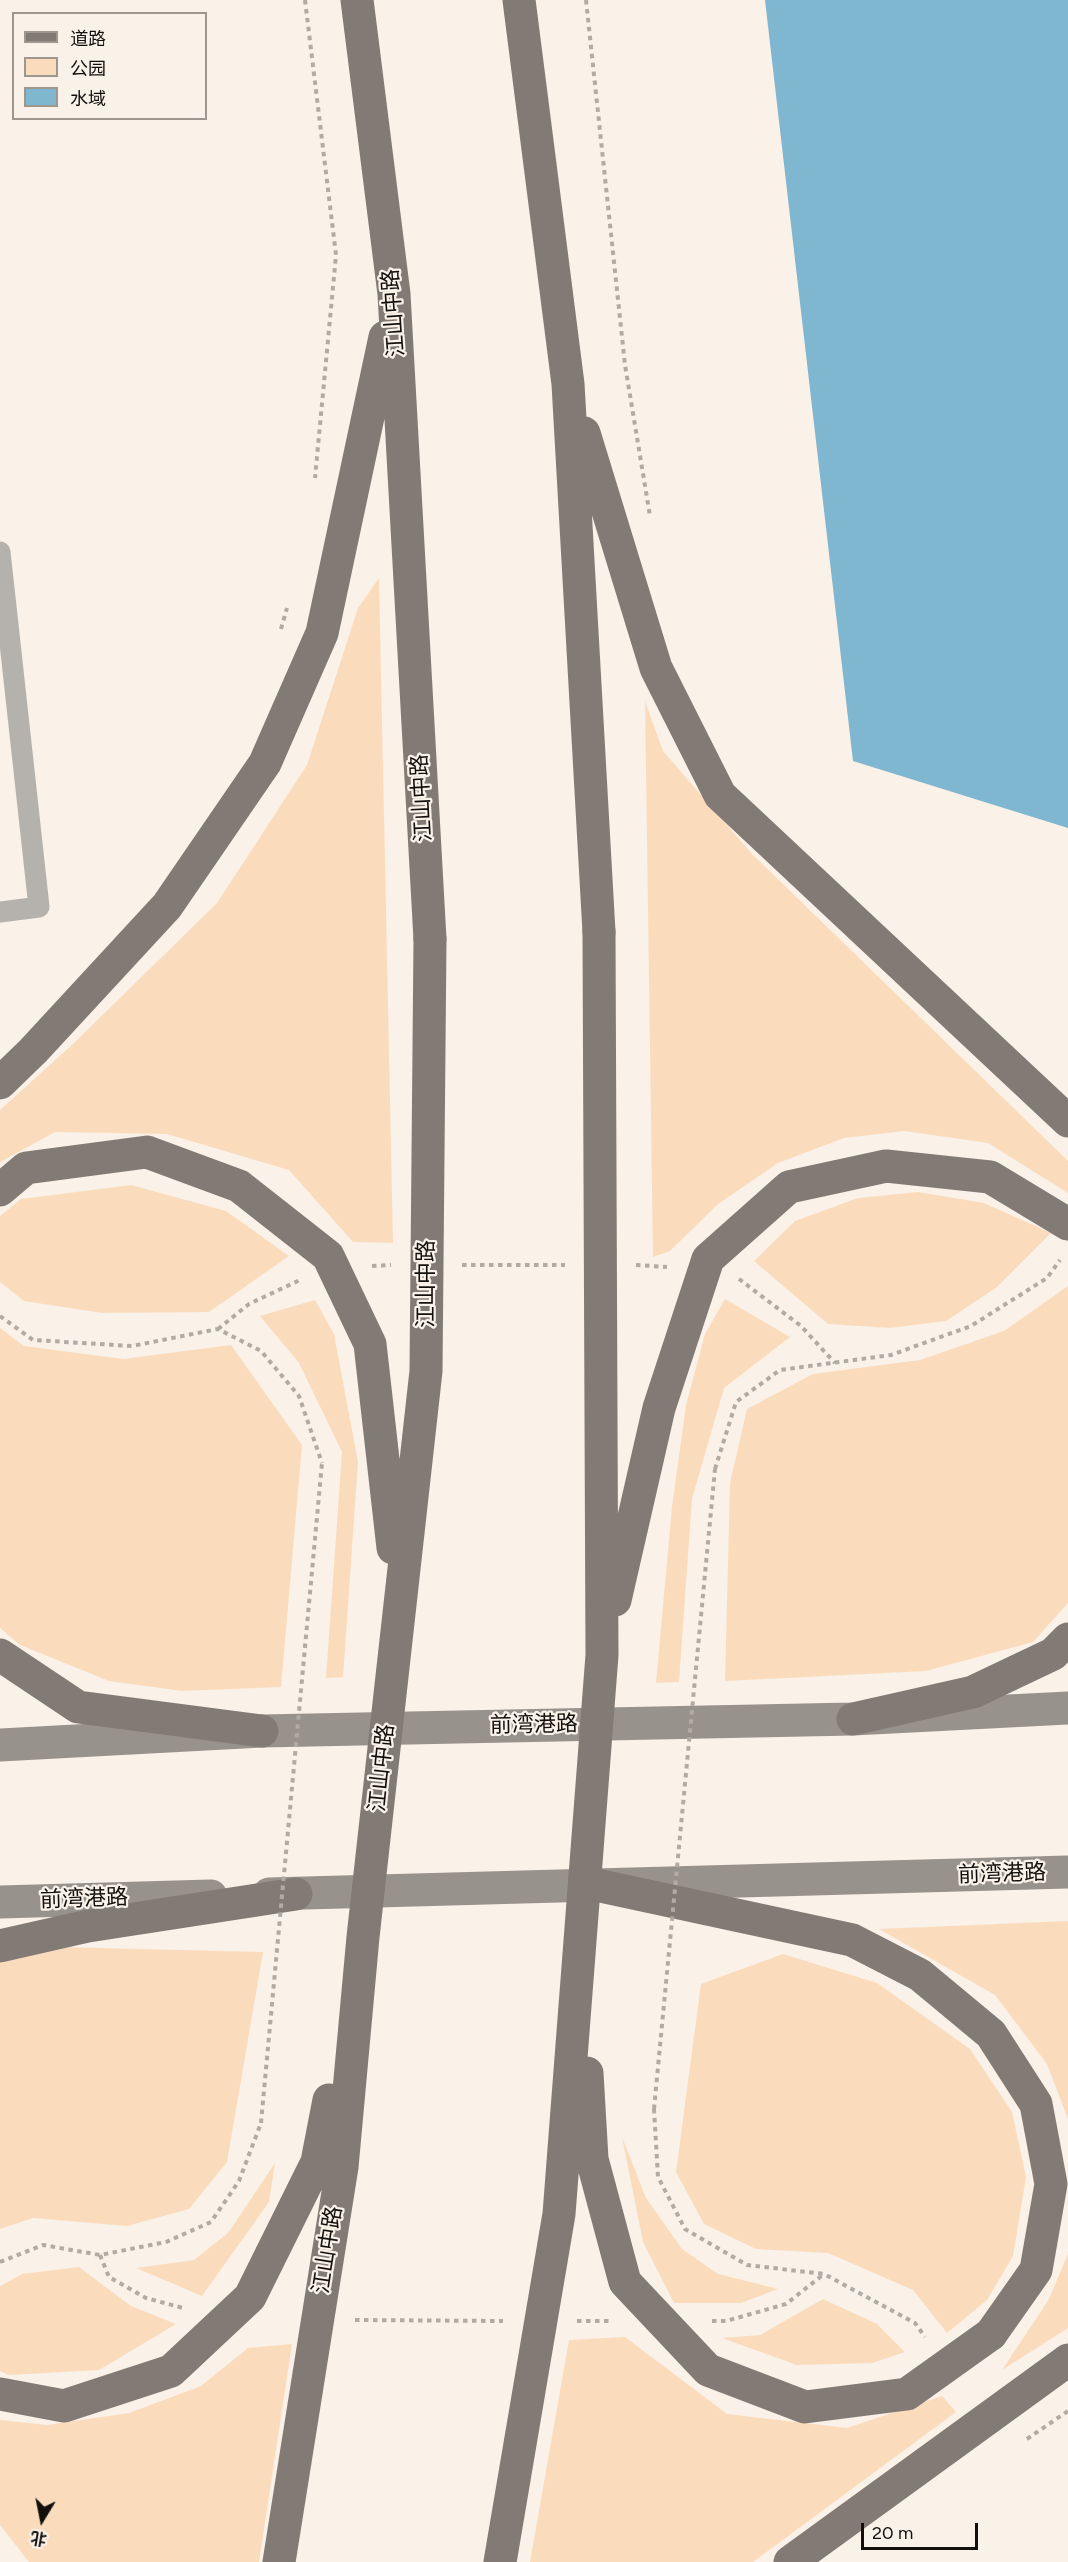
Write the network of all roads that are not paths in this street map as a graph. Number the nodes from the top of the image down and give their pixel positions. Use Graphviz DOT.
graph roads {
  1 [pos="357,0"];
  2 [pos="519,0"];
  3 [pos="394,294"];
  4 [pos="568,384"];
  5 [pos="0,552"];
  6 [pos="0,912"];
  7 [pos="0,1083"];
  8 [pos="1068,1121"];
  9 [pos="0,1190"];
  10 [pos="1068,1224"];
  11 [pos="400,1605"];
  12 [pos="1068,1639"];
  13 [pos="0,1655"];
  14 [pos="602,1655"];
  15 [pos="1068,1708"];
  16 [pos="853,1719"];
  17 [pos="262,1731"];
  18 [pos="0,1745"];
  19 [pos="1068,1872"];
  20 [pos="600,1886"];
  21 [pos="296,1894"];
  22 [pos="0,1902"];
  23 [pos="363,1937"];
  24 [pos="0,1946"];
  25 [pos="580,1948"];
  26 [pos="1068,2360"];
  27 [pos="0,2394"];
  28 [pos="279,2562"];
  29 [pos="500,2562"];
  30 [pos="790,2562"];
  1 -- 3 [label="main road, 江山中路"];
  2 -- 4 [label="main road"];
  3 -- 7 [label="main road"];
  3 -- 11 [label="main road, 江山中路, bridge"];
  4 -- 8 [label="main road"];
  4 -- 14 [label="main road, bridge"];
  5 -- 6 [label="lane"];
  9 -- 11 [label="main road, bridge"];
  10 -- 14 [label="main road, bridge"];
  11 -- 23 [label="main road, 江山中路, bridge"];
  12 -- 16 [label="main road"];
  13 -- 17 [label="main road"];
  14 -- 25 [label="main road, bridge"];
  15 -- 16 [label="main road, 前湾港路"];
  16 -- 17 [label="main road, 前湾港路"];
  17 -- 18 [label="main road, 前湾港路"];
  19 -- 20 [label="main road, 前湾港路"];
  20 -- 21 [label="main road, 前湾港路"];
  20 -- 25 [label="main road, bridge"];
  21 -- 22 [label="main road, 前湾港路"];
  21 -- 24 [label="main road"];
  23 -- 27 [label="main road, bridge"];
  23 -- 28 [label="main road, 江山中路, bridge"];
  25 -- 29 [label="main road, bridge"];
  26 -- 30 [label="main road"];
}
